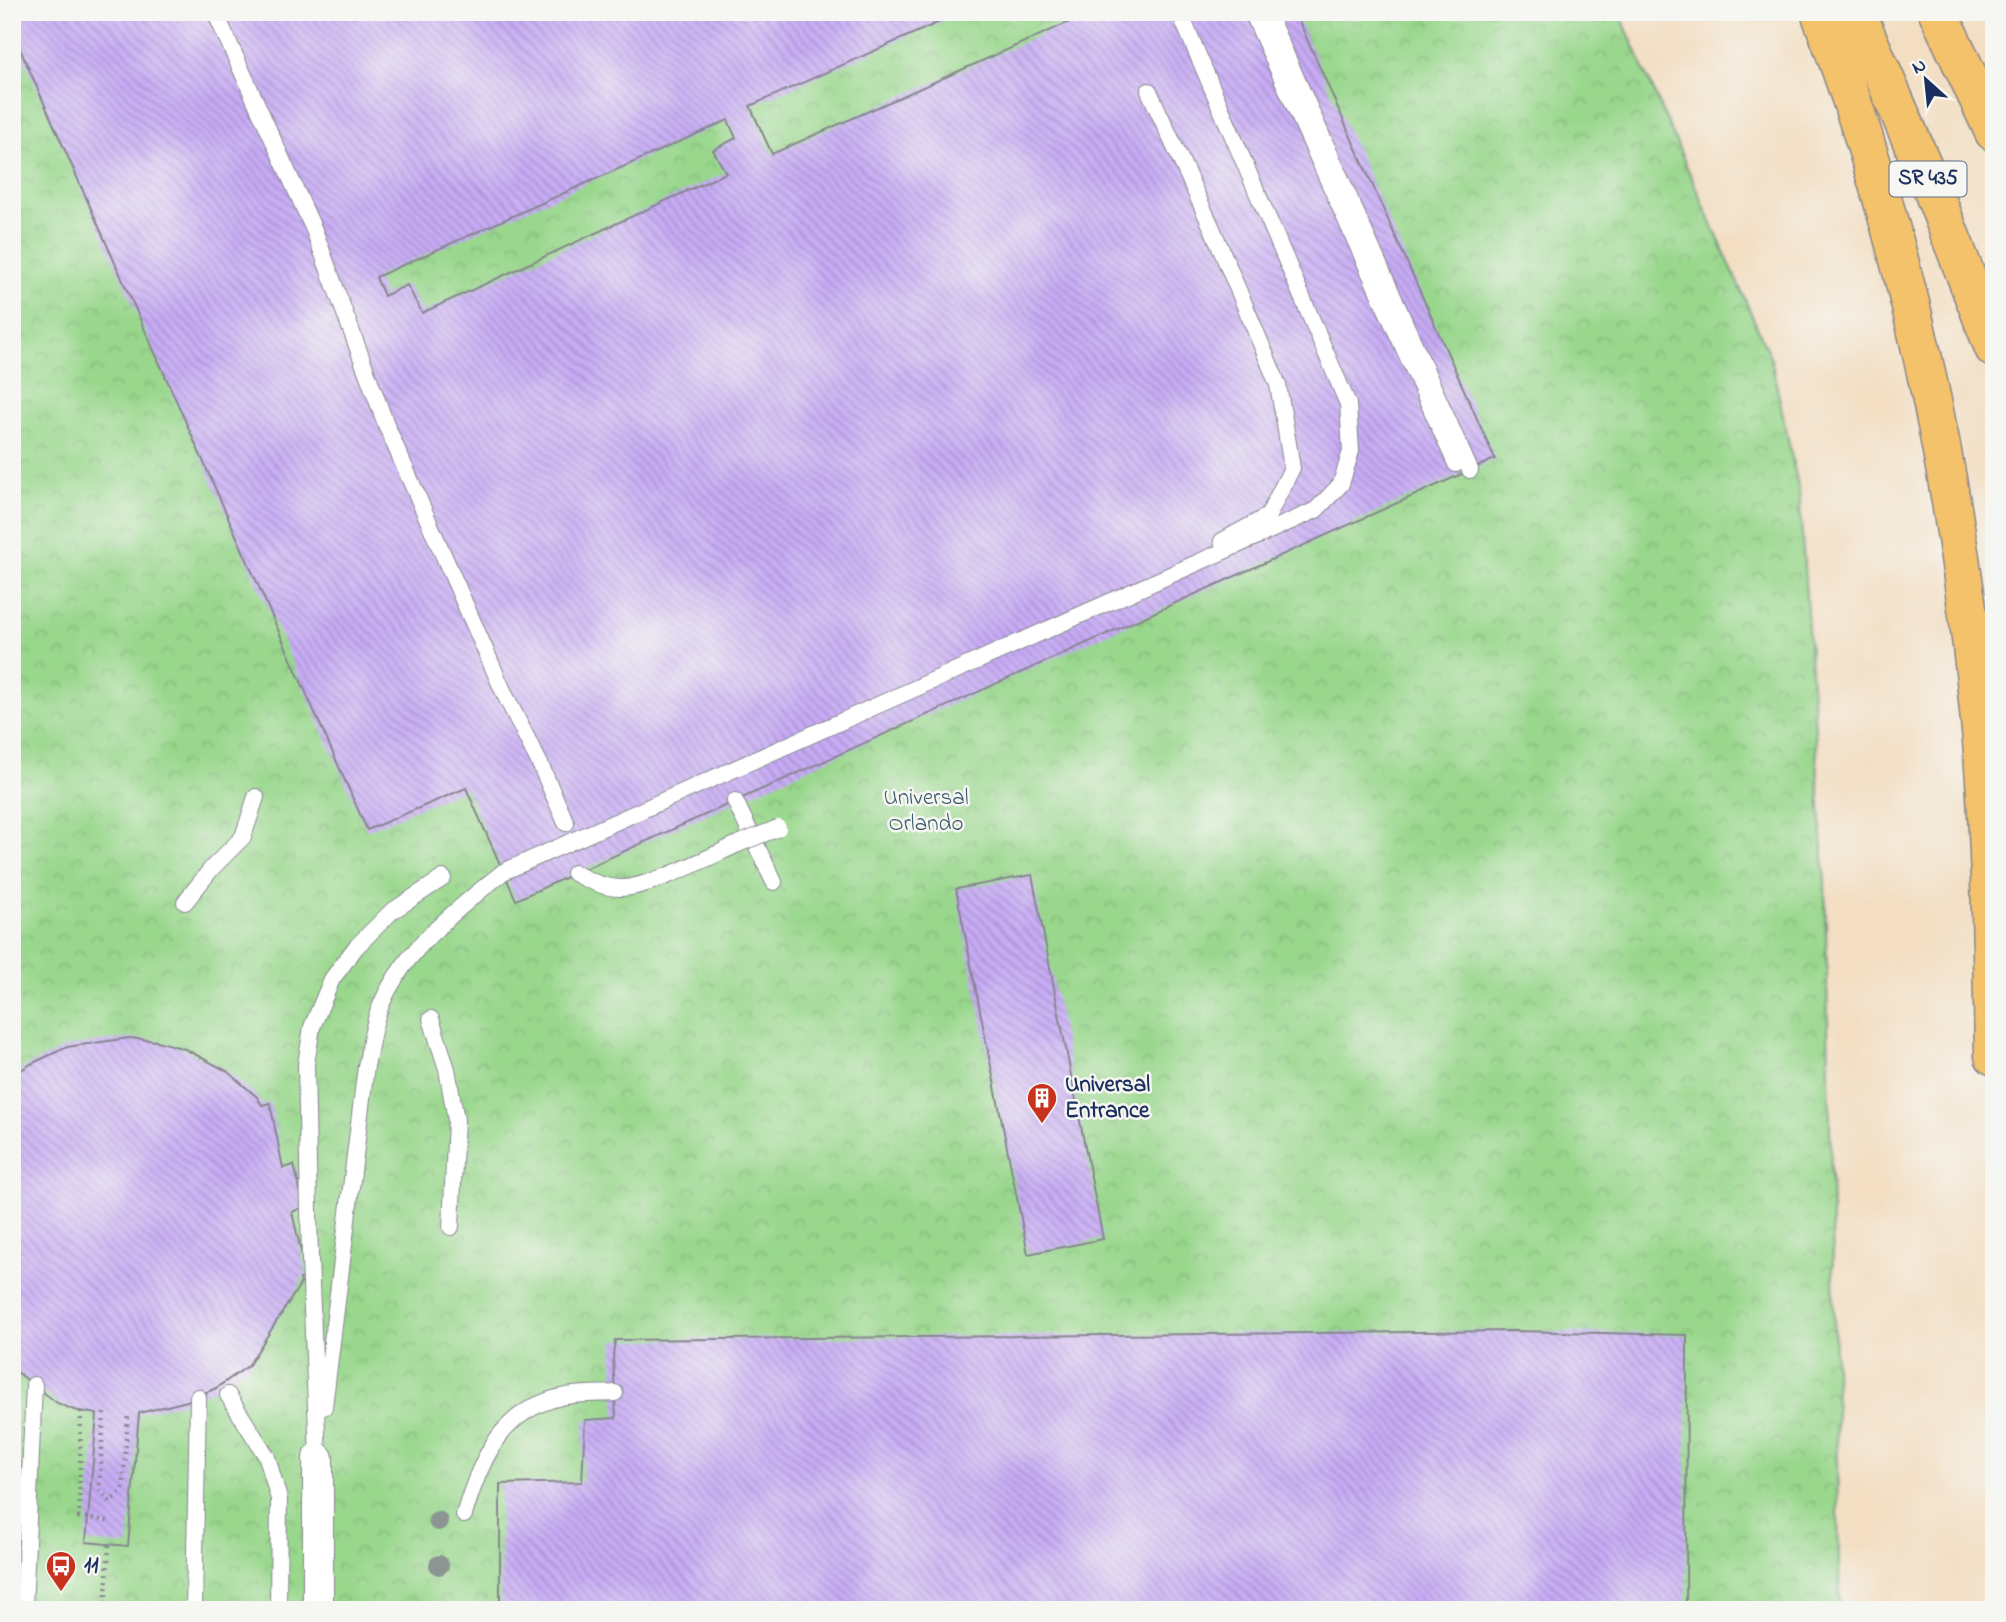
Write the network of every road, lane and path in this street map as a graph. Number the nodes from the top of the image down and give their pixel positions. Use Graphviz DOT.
graph roads {
  1 [pos="215,12"];
  2 [pos="1252,12"];
  3 [pos="1267,12"];
  4 [pos="1820,12"];
  5 [pos="1856,12"];
  6 [pos="1938,12"];
  7 [pos="1182,18"];
  8 [pos="1149,91"];
  9 [pos="1994,132"];
  10 [pos="1994,348"];
  11 [pos="1144,585"];
  12 [pos="256,797"];
  13 [pos="735,801"];
  14 [pos="566,823"];
  15 [pos="778,828"];
  16 [pos="574,873"];
  17 [pos="443,878"];
  18 [pos="774,882"];
  19 [pos="186,902"];
  20 [pos="431,1019"];
  21 [pos="1994,1056"];
  22 [pos="451,1227"];
  23 [pos="34,1385"];
  24 [pos="615,1393"];
  25 [pos="228,1395"];
  26 [pos="198,1396"];
  27 [pos="81,1411"];
  28 [pos="104,1413"];
  29 [pos="128,1413"];
  30 [pos="318,1458"];
  31 [pos="464,1515"];
  32 [pos="110,1521"];
  33 [pos="109,1544"];
  34 [pos="24,1610"];
  35 [pos="105,1610"];
  36 [pos="194,1610"];
  37 [pos="278,1610"];
  38 [pos="318,1610"];
  1 -- 14 [label="lane"];
  2 -- 3 [label="lane"];
  4 -- 21 [label="main road"];
  5 -- 10 [label="main road, SR 435"];
  6 -- 9 [label="main road"];
  7 -- 11 [label="lane"];
  8 -- 11 [label="lane"];
  11 -- 30 [label="lane, bridge"];
  12 -- 19 [label="lane"];
  13 -- 18 [label="lane"];
  15 -- 16 [label="lane, bridge"];
  17 -- 30 [label="lane"];
  20 -- 22 [label="lane"];
  23 -- 34 [label="lane"];
  24 -- 31 [label="lane"];
  25 -- 37 [label="lane"];
  26 -- 36 [label="lane"];
  27 -- 32 [label="path"];
  28 -- 29 [label="path"];
  30 -- 38 [label="street"];
  33 -- 35 [label="path"];
}
